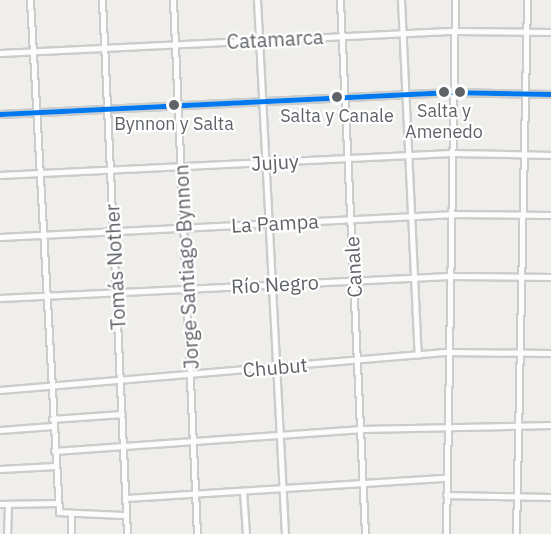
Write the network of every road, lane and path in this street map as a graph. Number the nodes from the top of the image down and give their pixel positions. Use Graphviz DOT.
graph roads {
  1 [pos="30,0"];
  2 [pos="102,0"];
  3 [pos="173,0"];
  4 [pos="257,0"];
  5 [pos="340,0"];
  6 [pos="401,0"];
  7 [pos="454,0"];
  8 [pos="527,0"];
  9 [pos="454,31"];
  10 [pos="526,32"];
  11 [pos="551,32"];
  12 [pos="402,33"];
  13 [pos="341,36"];
  14 [pos="259,39"];
  15 [pos="175,45"];
  16 [pos="104,48"];
  17 [pos="33,52"];
  18 [pos="0,53"];
  19 [pos="453,92"];
  20 [pos="525,93"];
  21 [pos="405,94"];
  22 [pos="551,94"];
  23 [pos="344,97"];
  24 [pos="262,101"];
  25 [pos="178,106"];
  26 [pos="106,110"];
  27 [pos="35,113"];
  28 [pos="0,114"];
  29 [pos="451,153"];
  30 [pos="524,154"];
  31 [pos="551,154"];
  32 [pos="408,156"];
  33 [pos="347,159"];
  34 [pos="265,163"];
  35 [pos="181,166"];
  36 [pos="110,170"];
  37 [pos="39,173"];
  38 [pos="0,175"];
  39 [pos="450,214"];
  40 [pos="523,215"];
  41 [pos="551,215"];
  42 [pos="411,216"];
  43 [pos="350,220"];
  44 [pos="267,223"];
  45 [pos="184,227"];
  46 [pos="113,231"];
  47 [pos="42,235"];
  48 [pos="0,237"];
  49 [pos="449,276"];
  50 [pos="521,276"];
  51 [pos="551,276"];
  52 [pos="415,278"];
  53 [pos="353,280"];
  54 [pos="271,285"];
  55 [pos="187,288"];
  56 [pos="116,292"];
  57 [pos="45,295"];
  58 [pos="0,298"];
  59 [pos="447,352"];
  60 [pos="520,353"];
  61 [pos="551,353"];
  62 [pos="418,355"];
  63 [pos="357,360"];
  64 [pos="275,367"];
  65 [pos="191,374"];
  66 [pos="121,380"];
  67 [pos="49,386"];
  68 [pos="0,390"];
  69 [pos="122,414"];
  70 [pos="52,422"];
  71 [pos="446,424"];
  72 [pos="518,425"];
  73 [pos="551,425"];
  74 [pos="362,429"];
  75 [pos="0,430"];
  76 [pos="279,435"];
  77 [pos="195,440"];
  78 [pos="124,446"];
  79 [pos="54,451"];
  80 [pos="55,466"];
  81 [pos="0,470"];
  82 [pos="446,478"];
  83 [pos="363,482"];
  84 [pos="282,488"];
  85 [pos="243,491"];
  86 [pos="198,494"];
  87 [pos="446,495"];
  88 [pos="517,497"];
  89 [pos="551,497"];
  90 [pos="126,498"];
  91 [pos="58,503"];
  92 [pos="0,504"];
  93 [pos="8,506"];
  94 [pos="126,515"];
  95 [pos="71,516"];
  96 [pos="8,534"];
  97 [pos="71,534"];
  98 [pos="127,534"];
  99 [pos="197,534"];
  100 [pos="246,534"];
  101 [pos="285,534"];
  102 [pos="365,534"];
  103 [pos="446,534"];
  104 [pos="516,534"];
  1 -- 17 [label="street"];
  2 -- 16 [label="street, Tomás Nother"];
  3 -- 15 [label="street, Jorge Santiago Bynnon"];
  4 -- 14 [label="street"];
  5 -- 13 [label="street, Canale"];
  6 -- 12 [label="street"];
  7 -- 9 [label="street"];
  8 -- 10 [label="street"];
  9 -- 10 [label="street, Catamarca"];
  9 -- 12 [label="street, Catamarca"];
  9 -- 19 [label="street"];
  10 -- 11 [label="street, Catamarca"];
  10 -- 20 [label="street"];
  12 -- 13 [label="street, Catamarca"];
  12 -- 21 [label="street"];
  13 -- 14 [label="street, Catamarca"];
  13 -- 23 [label="street, Canale"];
  14 -- 15 [label="street, Catamarca"];
  14 -- 24 [label="street"];
  15 -- 16 [label="street, Catamarca"];
  15 -- 25 [label="street, Jorge Santiago Bynnon"];
  16 -- 17 [label="street, Catamarca"];
  16 -- 26 [label="street, Tomás Nother"];
  17 -- 18 [label="street, Catamarca"];
  17 -- 27 [label="street"];
  19 -- 20 [label="street"];
  19 -- 21 [label="street"];
  19 -- 29 [label="street"];
  20 -- 22 [label="street"];
  20 -- 30 [label="street"];
  21 -- 23 [label="street"];
  21 -- 32 [label="street"];
  23 -- 24 [label="street"];
  23 -- 33 [label="street, Canale"];
  24 -- 25 [label="street"];
  24 -- 34 [label="street"];
  25 -- 26 [label="street"];
  25 -- 35 [label="street, Jorge Santiago Bynnon"];
  26 -- 27 [label="street"];
  26 -- 36 [label="street, Tomás Nother"];
  27 -- 28 [label="street"];
  27 -- 37 [label="street"];
  29 -- 30 [label="street, Jujuy"];
  29 -- 32 [label="street, Jujuy"];
  29 -- 39 [label="street"];
  30 -- 31 [label="street, Jujuy"];
  30 -- 40 [label="street"];
  32 -- 33 [label="street, Jujuy"];
  32 -- 42 [label="street"];
  33 -- 34 [label="street, Jujuy"];
  33 -- 43 [label="street, Canale"];
  34 -- 35 [label="street, Jujuy"];
  34 -- 44 [label="street"];
  35 -- 36 [label="street, Jujuy"];
  35 -- 45 [label="street, Jorge Santiago Bynnon"];
  36 -- 37 [label="street, Jujuy"];
  36 -- 46 [label="street, Tomás Nother"];
  37 -- 38 [label="street, Jujuy"];
  37 -- 47 [label="street"];
  39 -- 40 [label="street, La Pampa"];
  39 -- 42 [label="street, La Pampa"];
  39 -- 49 [label="street"];
  40 -- 41 [label="street, La Pampa"];
  40 -- 50 [label="street"];
  42 -- 43 [label="street, La Pampa"];
  42 -- 52 [label="street"];
  43 -- 44 [label="street, La Pampa"];
  43 -- 53 [label="street, Canale"];
  44 -- 45 [label="street, La Pampa"];
  44 -- 54 [label="street"];
  45 -- 46 [label="street, La Pampa"];
  45 -- 55 [label="street, Jorge Santiago Bynnon"];
  46 -- 47 [label="street, La Pampa"];
  46 -- 56 [label="street, Tomás Nother"];
  47 -- 48 [label="street, La Pampa"];
  47 -- 57 [label="street"];
  49 -- 50 [label="street, Río Negro"];
  49 -- 52 [label="street, Río Negro"];
  49 -- 59 [label="street"];
  50 -- 51 [label="street, Río Negro"];
  50 -- 60 [label="street"];
  52 -- 53 [label="street, Río Negro"];
  52 -- 62 [label="street"];
  53 -- 54 [label="street, Río Negro"];
  53 -- 63 [label="street, Canale"];
  54 -- 55 [label="street, Río Negro"];
  54 -- 64 [label="street"];
  55 -- 56 [label="street, Río Negro"];
  55 -- 65 [label="street, Jorge Santiago Bynnon"];
  56 -- 57 [label="street, Río Negro"];
  56 -- 66 [label="street, Tomás Nother"];
  57 -- 58 [label="street, Río Negro"];
  57 -- 67 [label="street"];
  59 -- 60 [label="street, Chubut"];
  59 -- 62 [label="street, Chubut"];
  59 -- 71 [label="street"];
  60 -- 61 [label="street, Chubut"];
  60 -- 72 [label="street"];
  62 -- 63 [label="street, Chubut"];
  63 -- 64 [label="street, Chubut"];
  63 -- 74 [label="street, Canale"];
  64 -- 65 [label="street, Chubut"];
  64 -- 76 [label="street"];
  65 -- 66 [label="street, Chubut"];
  65 -- 77 [label="street, Jorge Santiago Bynnon"];
  66 -- 67 [label="street, Chubut"];
  66 -- 69 [label="street, Tomás Nother"];
  67 -- 68 [label="street, Chubut"];
  67 -- 70 [label="street"];
  69 -- 70 [label="street"];
  69 -- 78 [label="street, Tomás Nother"];
  70 -- 75 [label="street"];
  70 -- 79 [label="street"];
  71 -- 72 [label="street"];
  71 -- 74 [label="street"];
  71 -- 82 [label="street"];
  72 -- 73 [label="street"];
  72 -- 88 [label="street"];
  74 -- 76 [label="street"];
  74 -- 83 [label="street, Canale"];
  76 -- 77 [label="street"];
  76 -- 84 [label="street"];
  77 -- 78 [label="street"];
  77 -- 86 [label="street, Jorge Santiago Bynnon"];
  78 -- 79 [label="street"];
  78 -- 90 [label="street, Tomás Nother"];
  79 -- 80 [label="street"];
  80 -- 81 [label="street"];
  80 -- 91 [label="street"];
  82 -- 83 [label="street"];
  82 -- 87 [label="street"];
  83 -- 84 [label="street"];
  83 -- 102 [label="street, Canale"];
  84 -- 85 [label="street"];
  84 -- 101 [label="street"];
  85 -- 86 [label="street"];
  85 -- 100 [label="street"];
  86 -- 90 [label="street"];
  86 -- 99 [label="street, Jorge Santiago Bynnon"];
  87 -- 88 [label="street"];
  87 -- 103 [label="street"];
  88 -- 89 [label="street"];
  88 -- 104 [label="street"];
  90 -- 94 [label="street, Tomás Nother"];
  91 -- 93 [label="street"];
  91 -- 95 [label="street"];
  92 -- 93 [label="street"];
  93 -- 96 [label="street"];
  94 -- 95 [label="street"];
  94 -- 98 [label="street, Tomás Nother"];
  95 -- 97 [label="street"];
}
